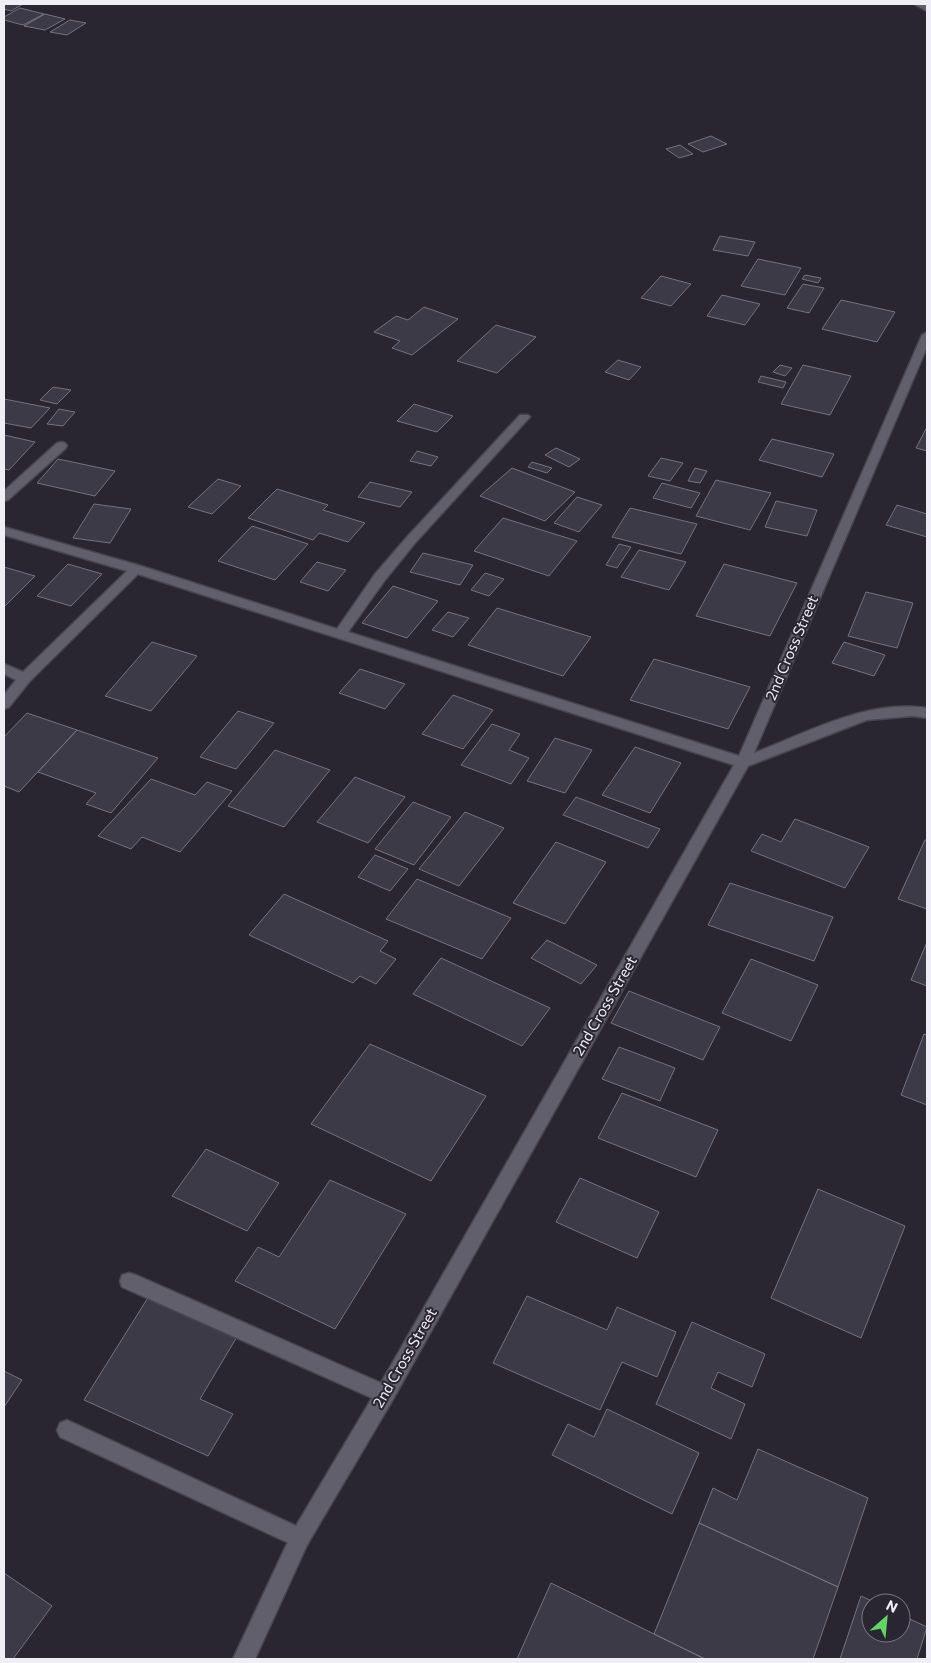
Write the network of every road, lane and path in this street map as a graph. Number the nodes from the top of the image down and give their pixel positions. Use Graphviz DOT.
graph roads {
  1 [pos="918,4"];
  2 [pos="927,8"];
  3 [pos="927,334"];
  4 [pos="524,417"];
  5 [pos="61,446"];
  6 [pos="4,497"];
  7 [pos="4,531"];
  8 [pos="136,569"];
  9 [pos="341,634"];
  10 [pos="4,668"];
  11 [pos="24,679"];
  12 [pos="4,704"];
  13 [pos="927,713"];
  14 [pos="743,763"];
  15 [pos="129,1282"];
  16 [pos="385,1394"];
  17 [pos="67,1430"];
  18 [pos="300,1538"];
  19 [pos="244,1659"];
  1 -- 2 [label="street"];
  3 -- 14 [label="street, 2nd Cross Street"];
  4 -- 9 [label="street"];
  5 -- 6 [label="street"];
  7 -- 8 [label="street"];
  8 -- 9 [label="street"];
  8 -- 11 [label="street"];
  9 -- 14 [label="street"];
  10 -- 11 [label="street"];
  11 -- 12 [label="street"];
  13 -- 14 [label="street"];
  14 -- 16 [label="street, 2nd Cross Street"];
  15 -- 16 [label="street"];
  16 -- 18 [label="street, 2nd Cross Street"];
  17 -- 18 [label="street"];
  18 -- 19 [label="street, 2nd Cross Street"];
}
